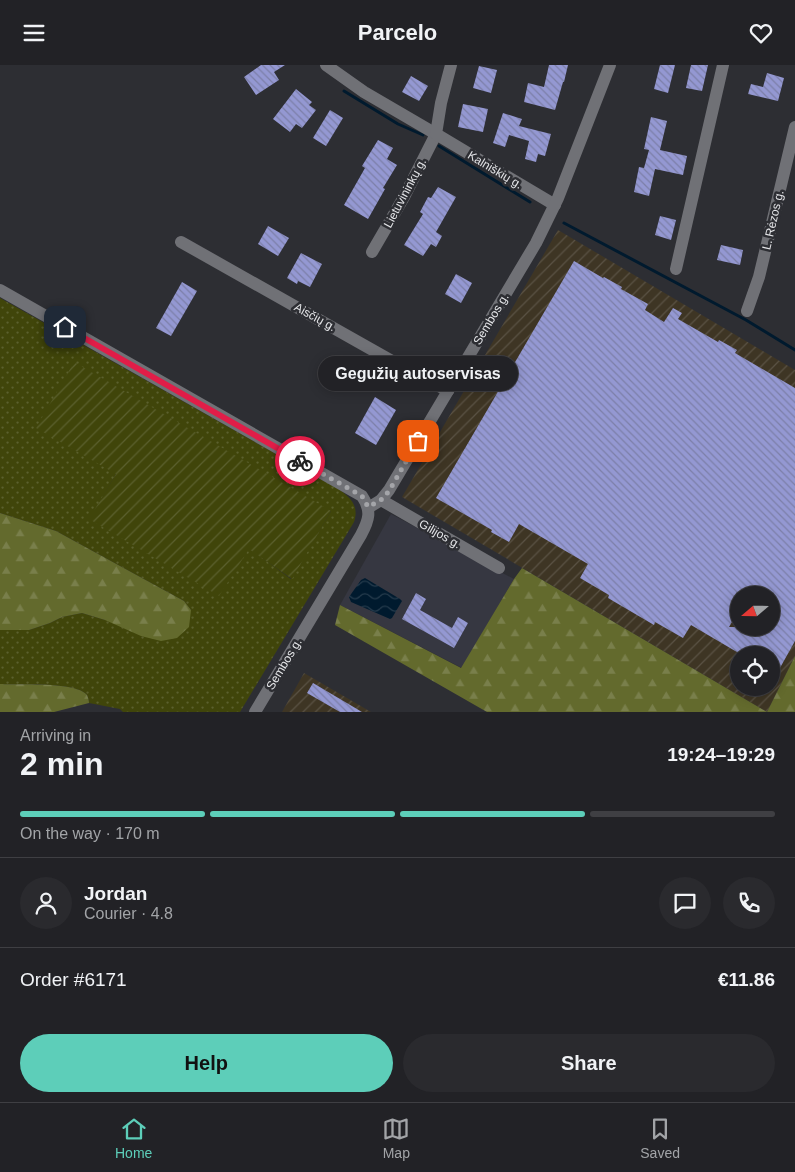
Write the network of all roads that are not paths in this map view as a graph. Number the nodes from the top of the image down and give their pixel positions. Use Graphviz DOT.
graph roads {
  1 [pos="326,65"];
  2 [pos="451,65"];
  3 [pos="610,65"];
  4 [pos="724,65"];
  5 [pos="795,127"];
  6 [pos="436,134"];
  7 [pos="555,205"];
  8 [pos="182,242"];
  9 [pos="372,252"];
  10 [pos="676,269"];
  11 [pos="0,290"];
  12 [pos="747,311"];
  13 [pos="448,391"];
  14 [pos="381,500"];
  15 [pos="368,507"];
  16 [pos="499,568"];
  17 [pos="255,712"];
  1 -- 6 [label="street, Kalniškių g."];
  2 -- 6 [label="street"];
  3 -- 7 [label="street, Sembos g."];
  4 -- 10 [label="street"];
  5 -- 12 [label="street, L. Rėzos g."];
  6 -- 7 [label="street, Kalniškių g."];
  6 -- 9 [label="street, Lietuvininkų g."];
  7 -- 13 [label="street, Sembos g."];
  8 -- 13 [label="street, Aisčių g."];
  11 -- 15 [label="street"];
  13 -- 14 [label="street, Sembos g."];
  14 -- 15 [label="street, Sembos g."];
  14 -- 16 [label="street, Gilijos g."];
  15 -- 17 [label="street, Sembos g."];
}
